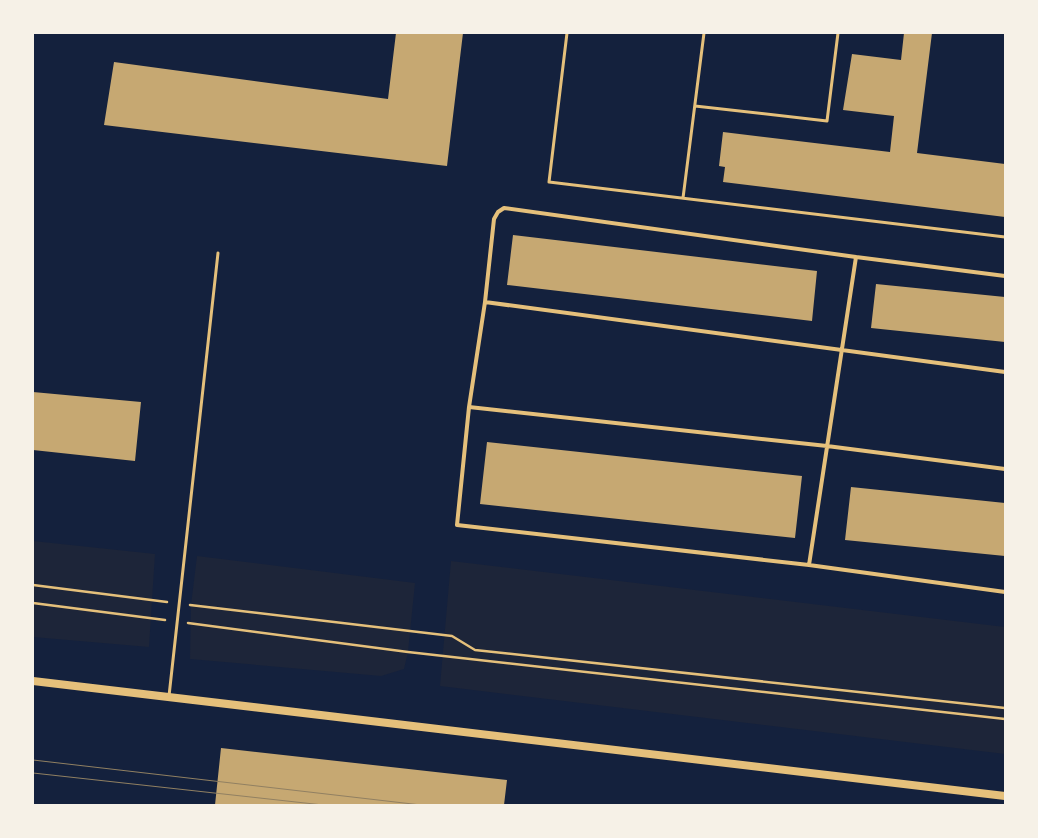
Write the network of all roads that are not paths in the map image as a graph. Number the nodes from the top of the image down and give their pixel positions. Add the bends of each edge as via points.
1 (567, 33) edge
2 (704, 33) edge
3 (838, 33) edge
4 (695, 106) junction
5 (683, 198) junction
6 (1005, 237) edge
7 (218, 253) dead end
8 (856, 257) junction
9 (1005, 276) edge
10 (485, 302) junction
11 (841, 351) junction
12 (1005, 372) edge
13 (469, 407) junction
14 (827, 446) junction
15 (1005, 469) edge
16 (809, 565) junction
17 (1005, 592) edge
18 (33, 681) edge
19 (169, 698) junction
20 (1005, 796) edge

1 - 5 lane via 549,182
2 - 4 lane
3 - 4 lane via 827,122
4 - 5 lane
5 - 6 lane
7 - 19 lane
8 - 9 street
8 - 10 street via 504,208 494,218
8 - 11 street
10 - 11 street
10 - 13 street
11 - 12 street
11 - 14 street
13 - 14 street
13 - 16 street via 457,525
14 - 15 street
14 - 16 street
16 - 17 street
18 - 19 main road
19 - 20 main road

